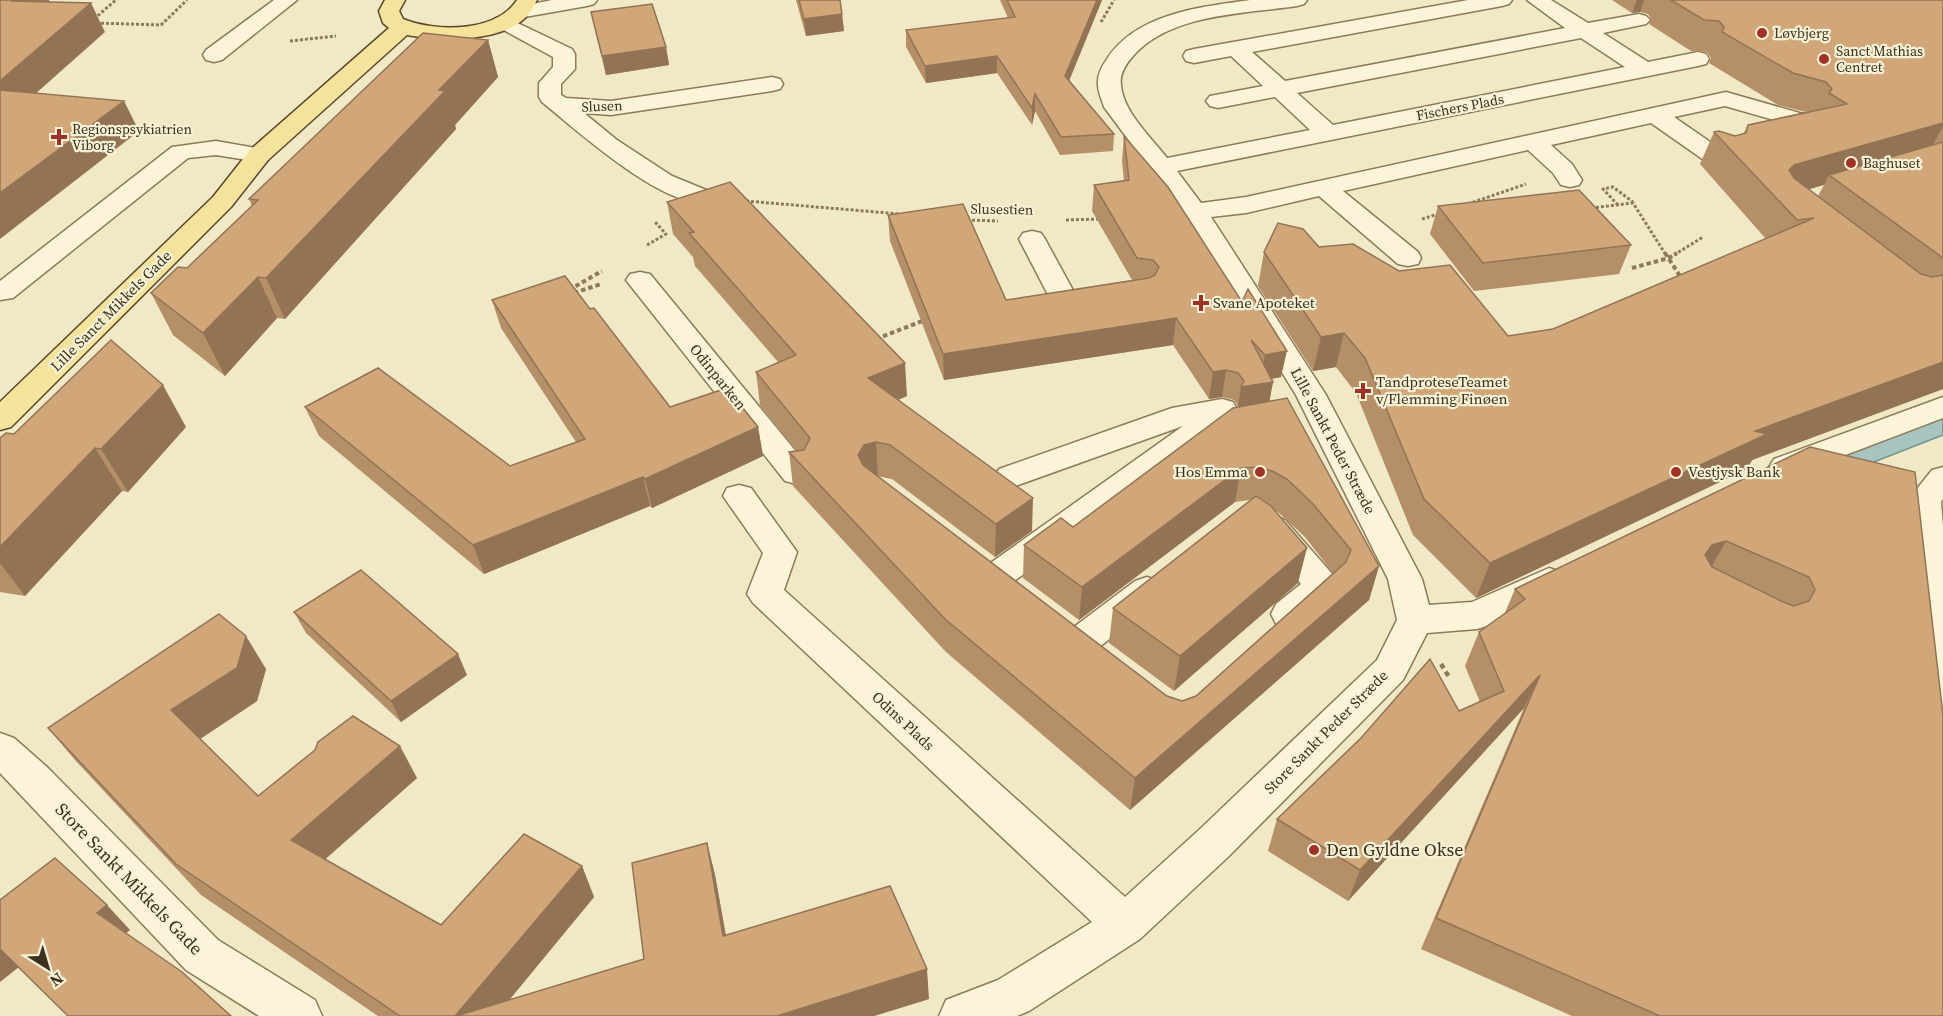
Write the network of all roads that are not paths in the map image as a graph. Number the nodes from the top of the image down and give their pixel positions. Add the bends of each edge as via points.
1 (287, 0) edge
2 (395, 0) edge
3 (587, 0) edge
4 (1170, 0) edge
5 (1297, 0) edge
6 (1502, 0) edge
7 (1537, 0) edge
8 (516, 11) edge
9 (1194, 16) junction
10 (1639, 20) dead end
11 (402, 28) junction
12 (1584, 31) junction
13 (439, 34) junction
14 (1263, 44) junction
15 (1236, 49) junction
16 (418, 50) edge
17 (214, 54) dead end
18 (1194, 56) dead end
19 (1698, 60) dead end
20 (1284, 62) dead end
21 (1645, 70) junction
22 (772, 84) dead end
23 (1280, 89) junction
24 (1218, 101) dead end
25 (560, 105) junction
26 (1454, 109) junction
27 (1655, 114) junction
28 (333, 118) edge
29 (1802, 122) edge
30 (1596, 128) junction
31 (1328, 134) junction
32 (1518, 144) junction
33 (1624, 148) dead end
34 (259, 155) junction
35 (1712, 155) dead end
36 (1160, 167) junction
37 (1569, 178) road end
38 (1324, 188) junction
39 (702, 197) edge
40 (222, 202) junction
41 (1194, 210) junction
42 (1032, 239) dead end
43 (1408, 258) dead end
44 (640, 280) dead end
45 (3, 292) dead end
46 (1119, 297) edge
47 (1316, 404) junction
48 (1943, 406) edge
49 (1277, 410) junction
50 (0, 420) edge
51 (1787, 466) junction
52 (796, 473) edge
53 (1010, 477) dead end
54 (1833, 477) edge
55 (1757, 481) edge
56 (1922, 491) edge
57 (739, 496) dead end
58 (1247, 512) edge
59 (1172, 570) edge
60 (1572, 570) edge
61 (999, 582) edge
62 (1415, 620) junction
63 (1050, 621) edge
64 (1262, 639) edge
65 (1943, 725) edge
66 (0, 748) edge
67 (1125, 925) junction
68 (299, 1016) edge
69 (962, 1016) edge

1 - 17 street
2 - 11 main road via 390,18
3 - 8 street
4 - 9 street
5 - 9 street, Lille Sankt Peder Stræde
6 - 14 street
7 - 12 street
8 - 13 main road via 472,31
8 - 25 street, Slusen via 564,54 564,69 550,83 550,97
9 - 36 street, Lille Sankt Peder Stræde via 1153,28 1124,50 1111,70 1109,88 1116,107
10 - 12 street
11 - 13 main road
11 - 34 main road, Lille Sanct Mikkels Gade
12 - 21 street
12 - 23 street
13 - 16 main road
14 - 15 street
14 - 20 street
15 - 18 street
15 - 23 street
19 - 21 street, Fischers Plads
21 - 26 street, Fischers Plads
22 - 25 street, Slusen via 611,108
23 - 24 street
23 - 31 street
25 - 39 street via 644,169
26 - 31 street, Fischers Plads
26 - 32 street
27 - 29 street via 1726,99
27 - 30 street
27 - 35 street
28 - 40 main road, Lille Sanct Mikkels Gade via 289,156
30 - 32 street
30 - 33 street
31 - 36 street, Fischers Plads
32 - 37 street
32 - 38 street
34 - 40 main road, Lille Sanct Mikkels Gade
34 - 45 street via 216,148 181,152
36 - 41 street, Lille Sankt Peder Stræde
38 - 41 street via 1235,207
38 - 43 street
40 - 50 main road, Lille Sanct Mikkels Gade
41 - 47 street, Lille Sankt Peder Stræde via 1224,281
42 - 46 street via 1066,304
44 - 52 street, Odinparken
47 - 49 street
47 - 62 street, Lille Sankt Peder Stræde via 1405,579
48 - 51 street
49 - 53 street via 1183,415
49 - 61 street via 1213,433
51 - 54 street
51 - 55 street
56 - 65 street
57 - 67 street, Odins Plads via 780,552 765,594
58 - 64 street via 1277,531 1322,585
59 - 63 street via 1092,653
60 - 62 street via 1477,615
62 - 67 street, Store Sankt Peder Stræde via 1390,670
66 - 68 street, Store Sankt Mikkels Gade via 202,955
67 - 69 street, Store Sankt Peder Stræde via 1013,996

